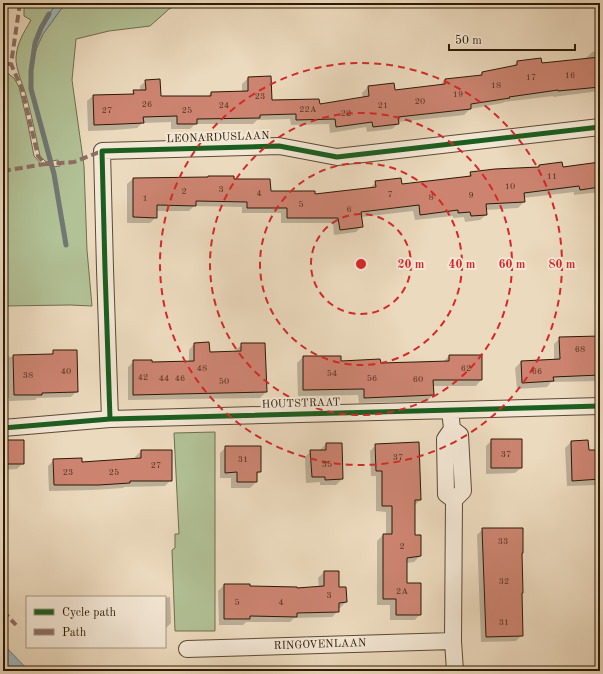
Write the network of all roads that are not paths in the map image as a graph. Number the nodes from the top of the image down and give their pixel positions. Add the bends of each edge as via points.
1 (600, 127) edge
2 (600, 406) edge
3 (450, 410) junction
4 (110, 419) junction
5 (3, 428) edge
6 (452, 641) junction
7 (187, 649) dead end
8 (455, 671) edge

1 - 4 street, LEONARDUSLAAN via 337,157 279,146 102,151
2 - 3 street, HOUTSTRAAT
3 - 4 street, HOUTSTRAAT
3 - 6 street via 452,429 460,435 463,491 454,500
4 - 5 street, HOUTSTRAAT
6 - 7 street, RINGOVENLAAN
6 - 8 street

